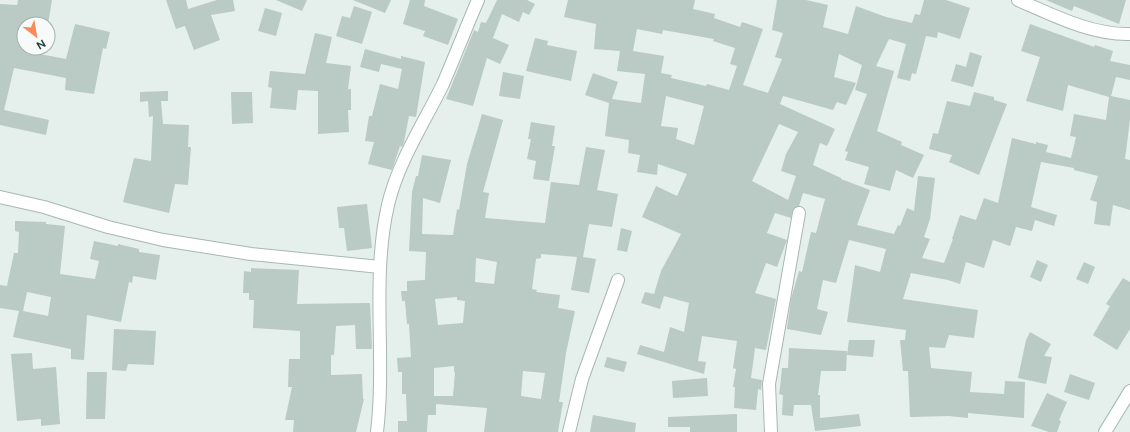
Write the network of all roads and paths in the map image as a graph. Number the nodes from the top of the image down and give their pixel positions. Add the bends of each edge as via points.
1 (478, 0) edge
2 (1018, 0) edge
3 (1130, 34) edge
4 (0, 197) edge
5 (799, 212) dead end
6 (380, 267) junction
7 (618, 280) dead end
8 (1130, 391) edge
9 (377, 432) edge
10 (569, 432) edge
11 (771, 432) edge
12 (1105, 432) edge

1 - 6 street via 443,83 396,178 384,228
2 - 3 street via 1074,24 1119,35
4 - 6 street via 163,240 252,254
5 - 11 street via 769,384
6 - 9 street via 380,406
7 - 10 street via 582,379
8 - 12 street

